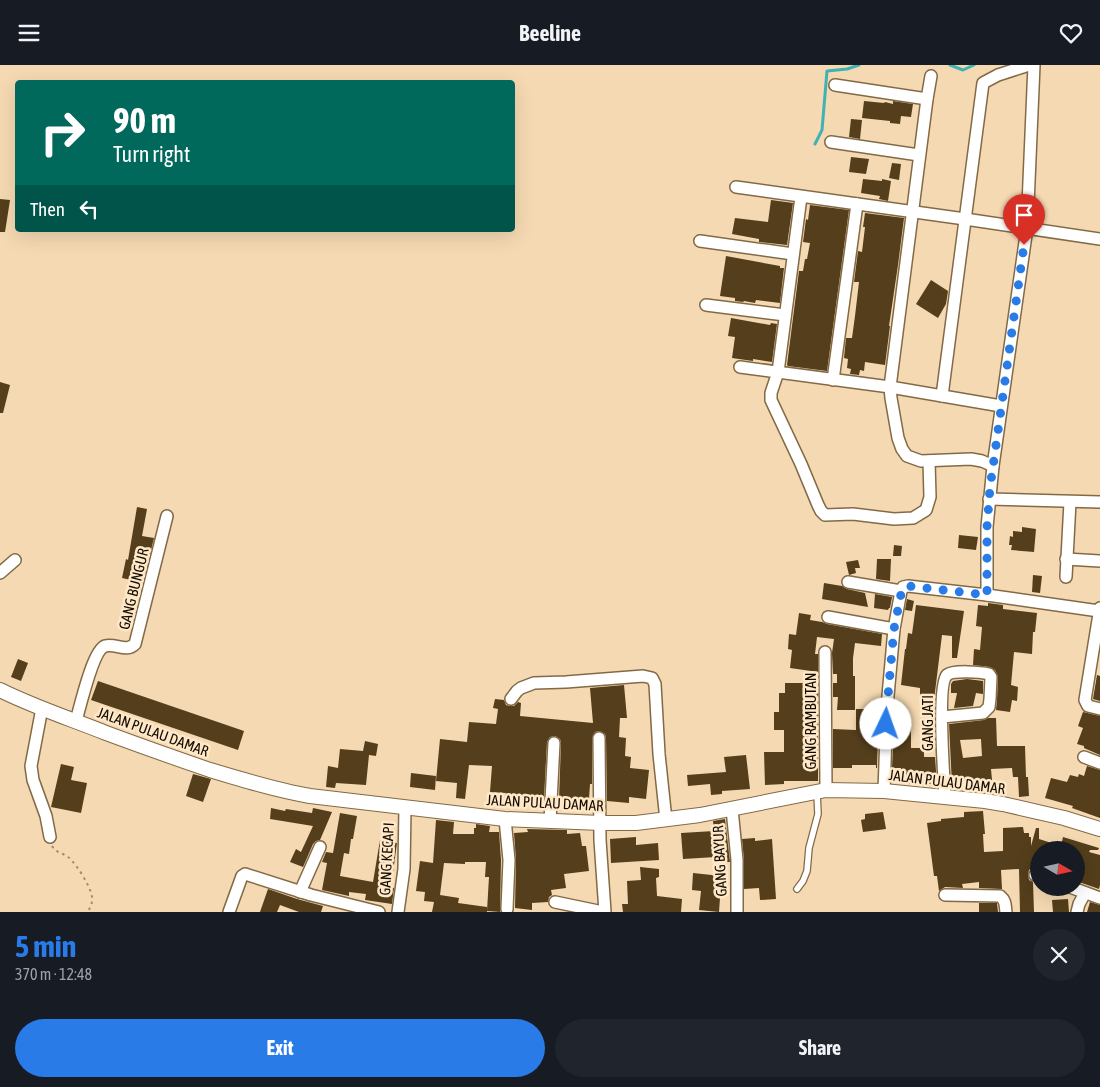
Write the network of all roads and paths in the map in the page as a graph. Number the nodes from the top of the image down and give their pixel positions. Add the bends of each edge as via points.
1 (1029, 65) edge
2 (1034, 65) edge
3 (931, 76) dead end
4 (835, 85) dead end
5 (927, 99) junction
6 (831, 142) dead end
7 (919, 155) junction
8 (736, 187) dead end
9 (801, 197) junction
10 (857, 204) junction
11 (912, 212) junction
12 (966, 219) junction
13 (1027, 228) junction
14 (1100, 239) edge
15 (700, 241) dead end
16 (794, 254) junction
17 (706, 305) dead end
18 (785, 315) junction
19 (740, 367) dead end
20 (778, 372) junction
21 (833, 380) junction
22 (890, 387) junction
23 (942, 396) junction
24 (1001, 406) junction
25 (929, 461) junction
26 (993, 466) junction
27 (989, 499) junction
28 (1070, 502) junction
29 (1100, 502) edge
30 (167, 516) dead end
31 (1066, 559) junction
32 (15, 560) dead end
33 (1100, 561) edge
34 (0, 573) edge
35 (1066, 577) dead end
36 (848, 582) dead end
37 (903, 589) junction
38 (987, 595) junction
39 (1100, 610) edge
40 (828, 617) dead end
41 (894, 629) junction
42 (825, 652) dead end
43 (0, 690) edge
44 (511, 699) dead end
45 (42, 708) junction
46 (1100, 709) edge
47 (942, 717) junction
48 (76, 721) junction
49 (599, 738) dead end
50 (554, 743) dead end
51 (1084, 757) dead end
52 (1100, 763) edge
53 (821, 791) junction
54 (884, 791) junction
55 (944, 797) junction
56 (405, 807) junction
57 (732, 809) junction
58 (505, 819) junction
59 (666, 820) junction
60 (550, 821) junction
61 (600, 823) junction
62 (1100, 829) edge
63 (50, 837) joint
64 (320, 847) dead end
65 (797, 889) dead end
66 (300, 892) junction
67 (1085, 893) edge
68 (946, 895) dead end
69 (1083, 896) edge
70 (1100, 898) edge
71 (555, 902) dead end
72 (507, 909) dead end
73 (370, 911) edge
74 (88, 912) edge
75 (229, 912) edge
76 (398, 912) edge
77 (604, 912) edge
78 (737, 912) edge
79 (1006, 912) edge
80 (1078, 912) edge

1 - 12 street via 983,83
2 - 13 street
3 - 5 street
4 - 5 street
5 - 7 street
6 - 7 street
7 - 11 street
8 - 9 street
9 - 10 street
9 - 16 street
10 - 11 street
10 - 21 street
11 - 12 street
11 - 22 street
12 - 13 street
12 - 23 street
13 - 14 street
13 - 24 street
15 - 16 street
16 - 18 street
17 - 18 street
18 - 20 street
19 - 20 street
20 - 21 street
20 - 25 street via 771,400 825,515 913,518 926,510 930,497
21 - 22 street
22 - 23 street
22 - 25 street via 902,449 913,459
23 - 24 street
24 - 26 street
25 - 26 street via 971,459
26 - 27 street
27 - 28 street
27 - 38 street
28 - 29 street
28 - 31 street
30 - 48 street, GANG BUNGUR via 135,645 126,649 107,645 101,649 91,668
31 - 33 street
31 - 35 street
32 - 34 street
36 - 37 street
37 - 38 street via 908,586
37 - 41 street
38 - 39 street
39 - 46 street via 1085,700 1088,706
40 - 41 street
41 - 54 street
42 - 53 street, GANG RAMBUTAN
43 - 45 street, JALAN PULAU DAMAR
44 - 59 street via 516,691 534,683 652,678
45 - 48 street, JALAN PULAU DAMAR
45 - 63 street via 31,766
47 - 47 street, GANG JATI via 984,713 989,707 989,673 956,672 946,676
47 - 55 street, GANG JATI
48 - 56 street, JALAN PULAU DAMAR via 161,754 254,784 296,793
49 - 61 street
50 - 60 street
51 - 52 street
53 - 54 street, JALAN PULAU DAMAR
53 - 57 street, JALAN PULAU DAMAR
53 - 65 lane via 807,871
54 - 55 street, JALAN PULAU DAMAR
55 - 62 street, JALAN PULAU DAMAR via 1037,811
56 - 58 street, JALAN PULAU DAMAR
56 - 76 street, GANG KECAPI via 404,869
57 - 59 street, JALAN PULAU DAMAR
57 - 78 street, GANG BAYUR via 737,860
58 - 60 street, JALAN PULAU DAMAR
58 - 72 street via 509,860
59 - 61 street, JALAN PULAU DAMAR
60 - 61 street, JALAN PULAU DAMAR
61 - 77 street
63 - 74 path via 53,849 67,856 86,882 92,898
64 - 66 street
66 - 73 street
66 - 75 street via 244,875
67 - 70 street
68 - 79 street via 1000,896 1004,899
69 - 80 street
71 - 77 street

